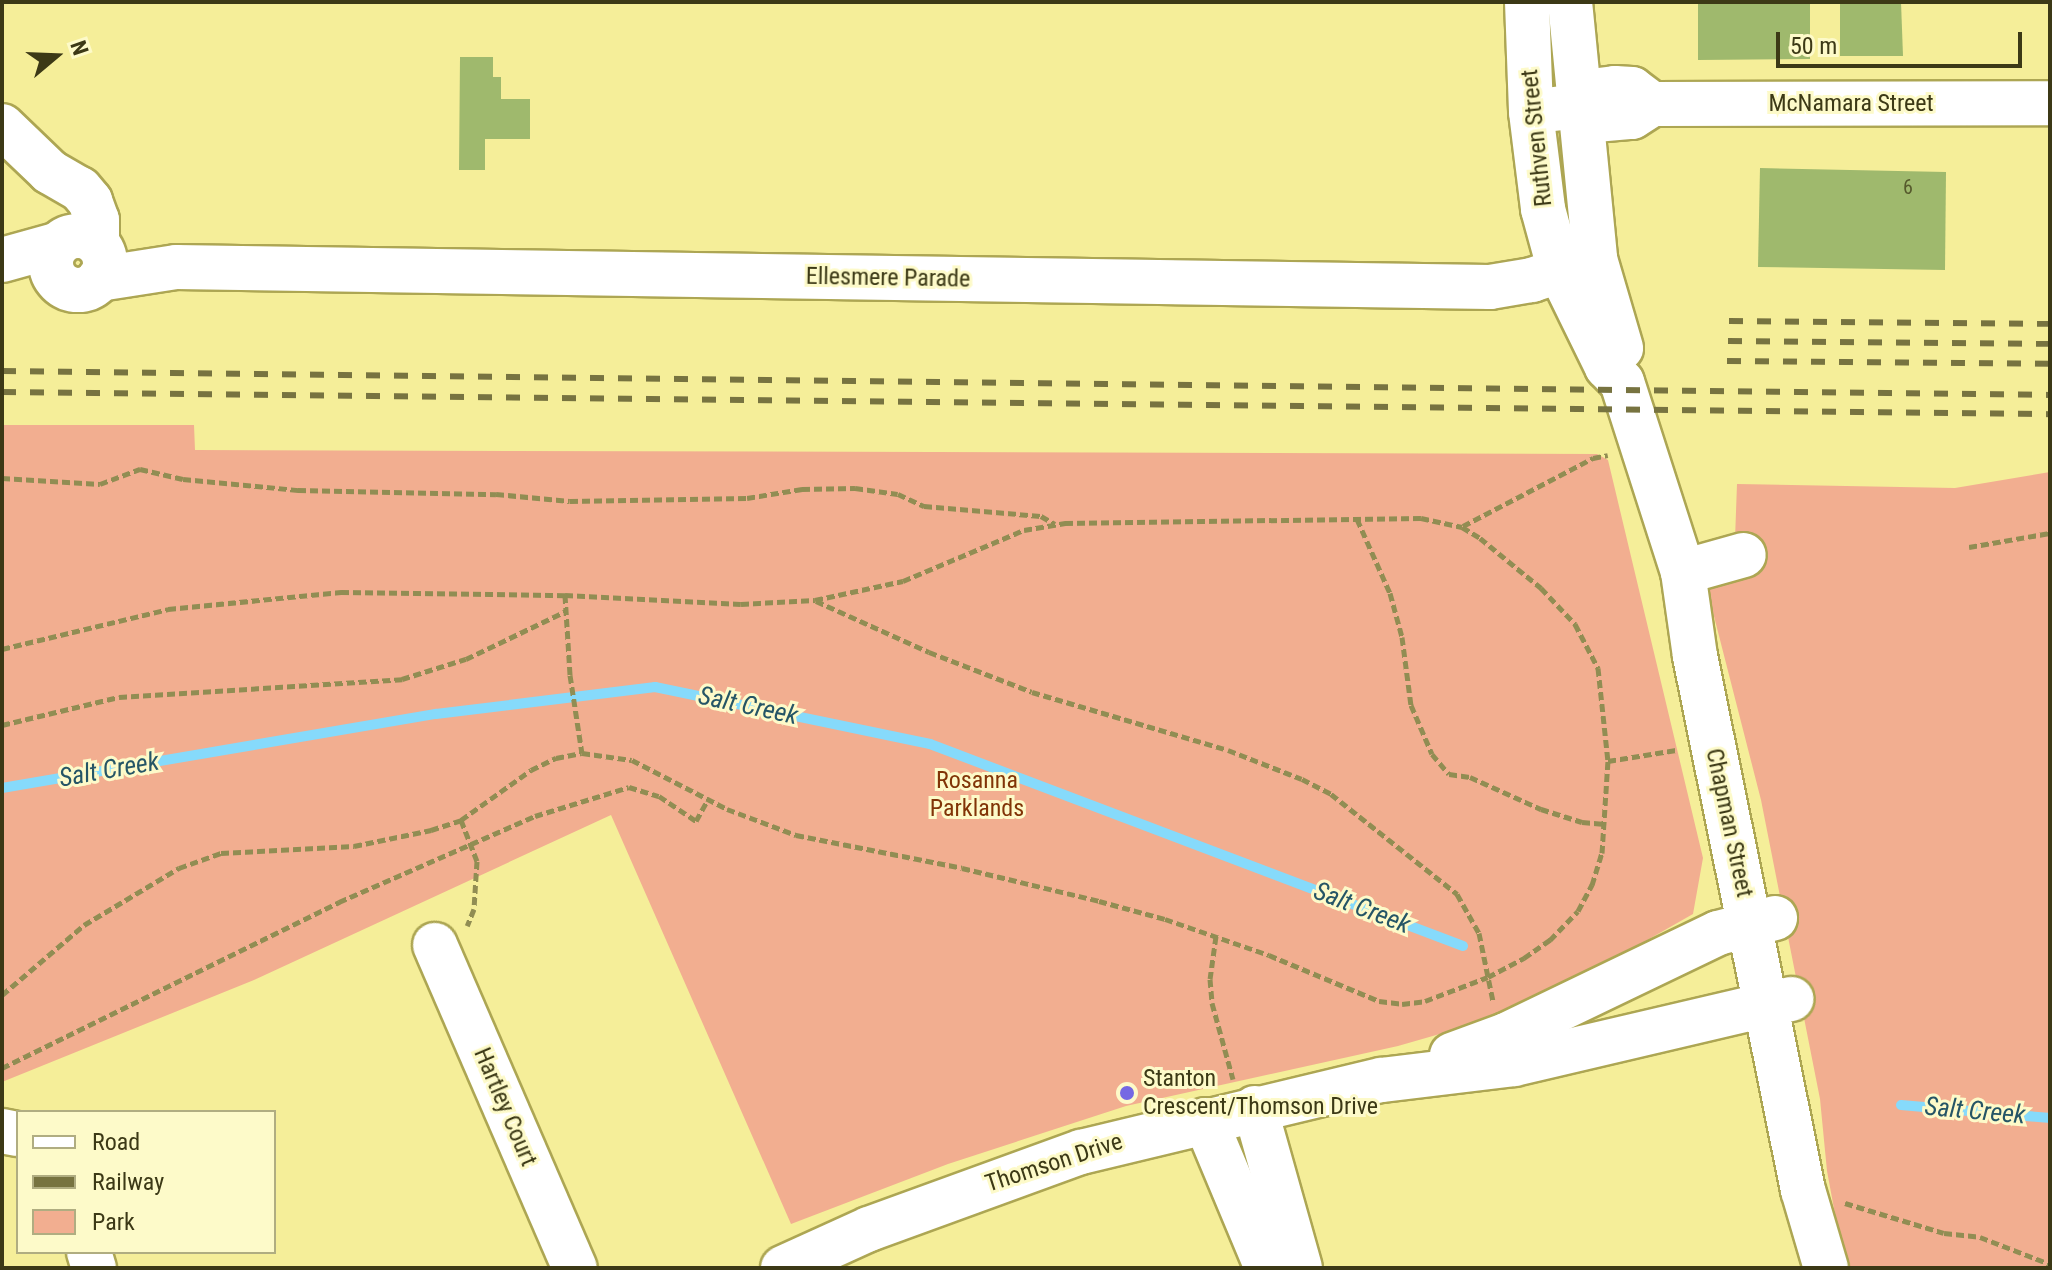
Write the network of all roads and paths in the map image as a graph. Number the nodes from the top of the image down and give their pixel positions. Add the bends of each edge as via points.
1 (1527, 2) edge
2 (1570, 2) edge
3 (2050, 103) edge
4 (1578, 106) junction
5 (1531, 112) junction
6 (2, 126) edge
7 (79, 256) junction
8 (2, 260) edge
9 (1578, 265) junction
10 (2, 267) edge
11 (1610, 455) dead end
12 (2, 478) edge
13 (1357, 519) junction
14 (1056, 524) junction
15 (1462, 527) junction
16 (2050, 533) edge
17 (1969, 547) dead end
18 (1744, 555) dead end
19 (1683, 572) junction
20 (565, 595) junction
21 (815, 600) junction
22 (566, 611) junction
23 (2, 649) edge
24 (2, 725) edge
25 (1689, 748) dead end
26 (582, 753) junction
27 (1608, 761) junction
28 (708, 799) junction
29 (461, 820) junction
30 (1605, 824) junction
31 (470, 842) junction
32 (1762, 921) junction
33 (1216, 936) junction
34 (435, 945) joint
35 (1488, 977) junction
36 (2, 995) edge
37 (1778, 1001) junction
38 (1500, 1037) junction
39 (2, 1068) edge
40 (1382, 1080) junction
41 (1234, 1113) junction
42 (1848, 1204) dead end
43 (1824, 1255) edge
44 (2050, 1264) edge
45 (791, 1266) edge
46 (575, 1268) edge
47 (1267, 1268) edge
48 (1300, 1268) edge

1 - 5 street, Ruthven Street
2 - 4 street, Ruthven Street
3 - 4 street, McNamara Street via 1652,104 1632,89 1615,88 1591,91
4 - 5 street, McNamara Street
4 - 9 street, Ruthven Street
5 - 9 street, Ruthven Street via 1543,209
6 - 7 street via 50,172
7 - 8 street, Ellesmere Parade
7 - 9 street, Ellesmere Parade via 176,267 1490,287
7 - 10 street, Ellesmere Parade
9 - 19 street, Chapman Street via 1607,367 1622,382
11 - 15 path via 1600,455
12 - 14 path via 100,484 140,469 183,479 298,490 496,494 570,501 747,498 855,488 898,494 924,506 1041,516
13 - 14 path
13 - 15 path via 1421,518
13 - 30 path via 1390,593 1411,705 1432,754 1449,774 1470,777 1541,809
14 - 21 path via 1024,530 903,581
15 - 27 path via 1558,604 1589,645 1603,695
16 - 17 path
18 - 19 street
19 - 32 street, Chapman Street via 1695,656
20 - 21 path via 741,604
20 - 22 path
20 - 23 path via 357,592 270,598 143,613
21 - 35 path via 1032,692 1228,750 1331,794 1457,894 1479,933
22 - 24 path via 466,659 402,679 119,697
22 - 26 path
25 - 27 path
26 - 28 path via 632,760
26 - 29 path via 531,770
27 - 30 path
28 - 31 path via 696,821 659,796 629,787
28 - 33 path via 796,835 977,871
29 - 31 path
29 - 36 path via 354,846 221,853 179,868 84,925
30 - 35 path via 1597,869 1578,911 1537,951
31 - 34 path via 477,861 474,909 467,926
31 - 39 path
32 - 37 street, Chapman Street
32 - 38 street, Thomson Drive via 1677,951
33 - 35 path via 1379,1001 1425,1001
33 - 41 path via 1212,1003
34 - 46 street, Hartley Court
35 - 38 path
37 - 40 street, Thomson Drive via 1528,1061
37 - 43 street, Chapman Street via 1803,1190
38 - 40 street, Thomson Drive
40 - 41 street, Thomson Drive
41 - 45 street, Thomson Drive via 1081,1152 1001,1179 869,1229
41 - 47 street
41 - 48 street
42 - 44 path via 1944,1233 1980,1237

